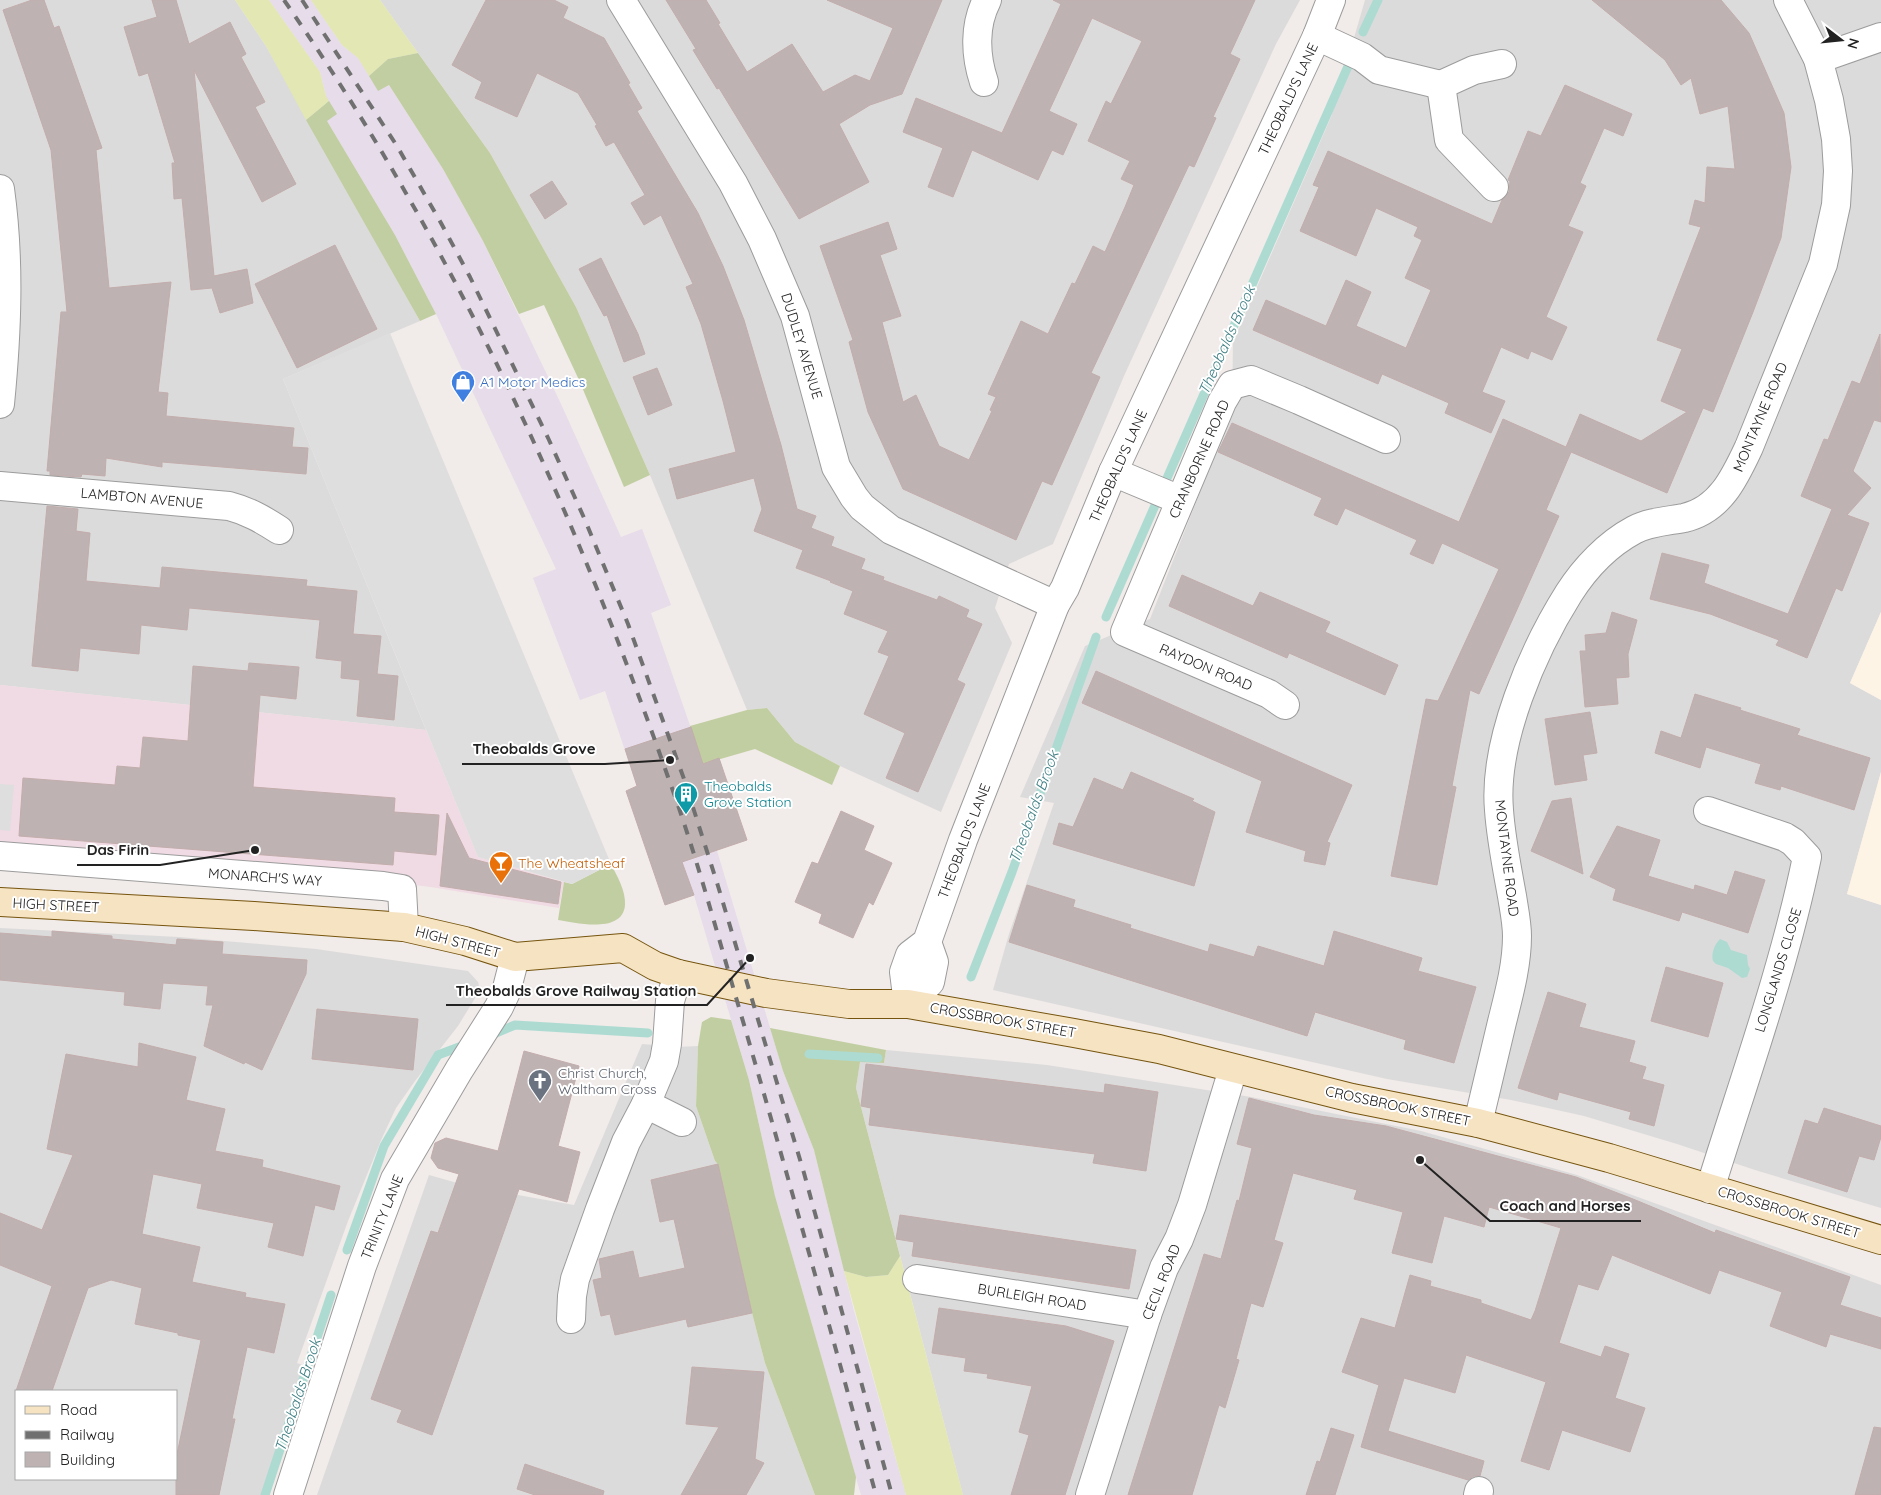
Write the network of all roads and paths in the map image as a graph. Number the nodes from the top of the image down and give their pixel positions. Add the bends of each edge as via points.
1 (621, 0) edge
2 (988, 0) edge
3 (1331, 0) edge
4 (1788, 0) edge
5 (1317, 36) junction
6 (1881, 37) edge
7 (1818, 59) junction
8 (1502, 64) dead end
9 (984, 82) dead end
10 (1441, 85) junction
11 (1494, 188) dead end
12 (0, 189) edge
13 (0, 404) edge
14 (1386, 439) dead end
15 (1113, 472) junction
16 (0, 486) edge
17 (1174, 498) junction
18 (279, 530) dead end
19 (1056, 605) junction
20 (1126, 632) joint
21 (1284, 706) dead end
22 (1708, 811) dead end
23 (0, 856) edge
24 (0, 902) edge
25 (404, 927) junction
26 (515, 957) junction
27 (678, 974) junction
28 (908, 1004) junction
29 (1233, 1069) junction
30 (646, 1104) junction
31 (682, 1122) dead end
32 (1478, 1123) junction
33 (1710, 1189) junction
34 (1881, 1240) edge
35 (917, 1279) dead end
36 (1147, 1315) junction
37 (571, 1319) dead end
38 (288, 1495) edge
39 (1090, 1495) edge

1 - 19 street, DUDLEY AVENUE via 762,238 795,316 836,467 854,497 891,530
2 - 9 street via 977,38 977,58
3 - 5 street, THEOBALD'S LANE
4 - 7 street, MONTAYNE ROAD
5 - 10 street via 1354,52 1380,70
5 - 15 street, THEOBALD'S LANE
6 - 7 street
7 - 32 street, MONTAYNE ROAD via 1830,100 1836,139 1836,205 1823,264 1749,447 1736,475 1715,501 1687,517 1635,530 1615,542 1593,563 1570,592 1550,627 1507,733 1499,782 1499,808 1517,936 1509,995
8 - 10 street via 1474,70
10 - 11 street via 1449,140
12 - 13 street via 6,230 7,284
14 - 17 street, CRANBORNE ROAD via 1251,380 1232,385
15 - 17 street
15 - 19 street, THEOBALD'S LANE
16 - 18 street, LAMBTON AVENUE via 229,506 245,510
17 - 20 street, CRANBORNE ROAD
19 - 28 street, THEOBALD'S LANE via 963,840 927,942 910,955 904,972
20 - 21 street, RAYDON ROAD via 1269,694
22 - 33 street, LONGLANDS CLOSE via 1785,837 1807,856 1779,968
23 - 25 street, MONARCH'S WAY via 402,889
24 - 25 main road, HIGH STREET
25 - 26 main road, HIGH STREET
26 - 27 main road, HIGH STREET via 623,948 654,966
26 - 38 street, TRINITY LANE via 506,992 395,1179 360,1271
27 - 28 main road, HIGH STREET via 830,1003
27 - 30 street via 670,1001 664,1061
28 - 29 main road, CROSSBROOK STREET via 1074,1032 1159,1049
29 - 32 main road, CROSSBROOK STREET via 1352,1098
29 - 36 street, CECIL ROAD via 1192,1205
30 - 31 street
30 - 37 street via 626,1142 575,1279
32 - 33 main road, CROSSBROOK STREET
33 - 34 main road, CROSSBROOK STREET
35 - 36 street, BURLEIGH ROAD
36 - 39 street, CECIL ROAD

